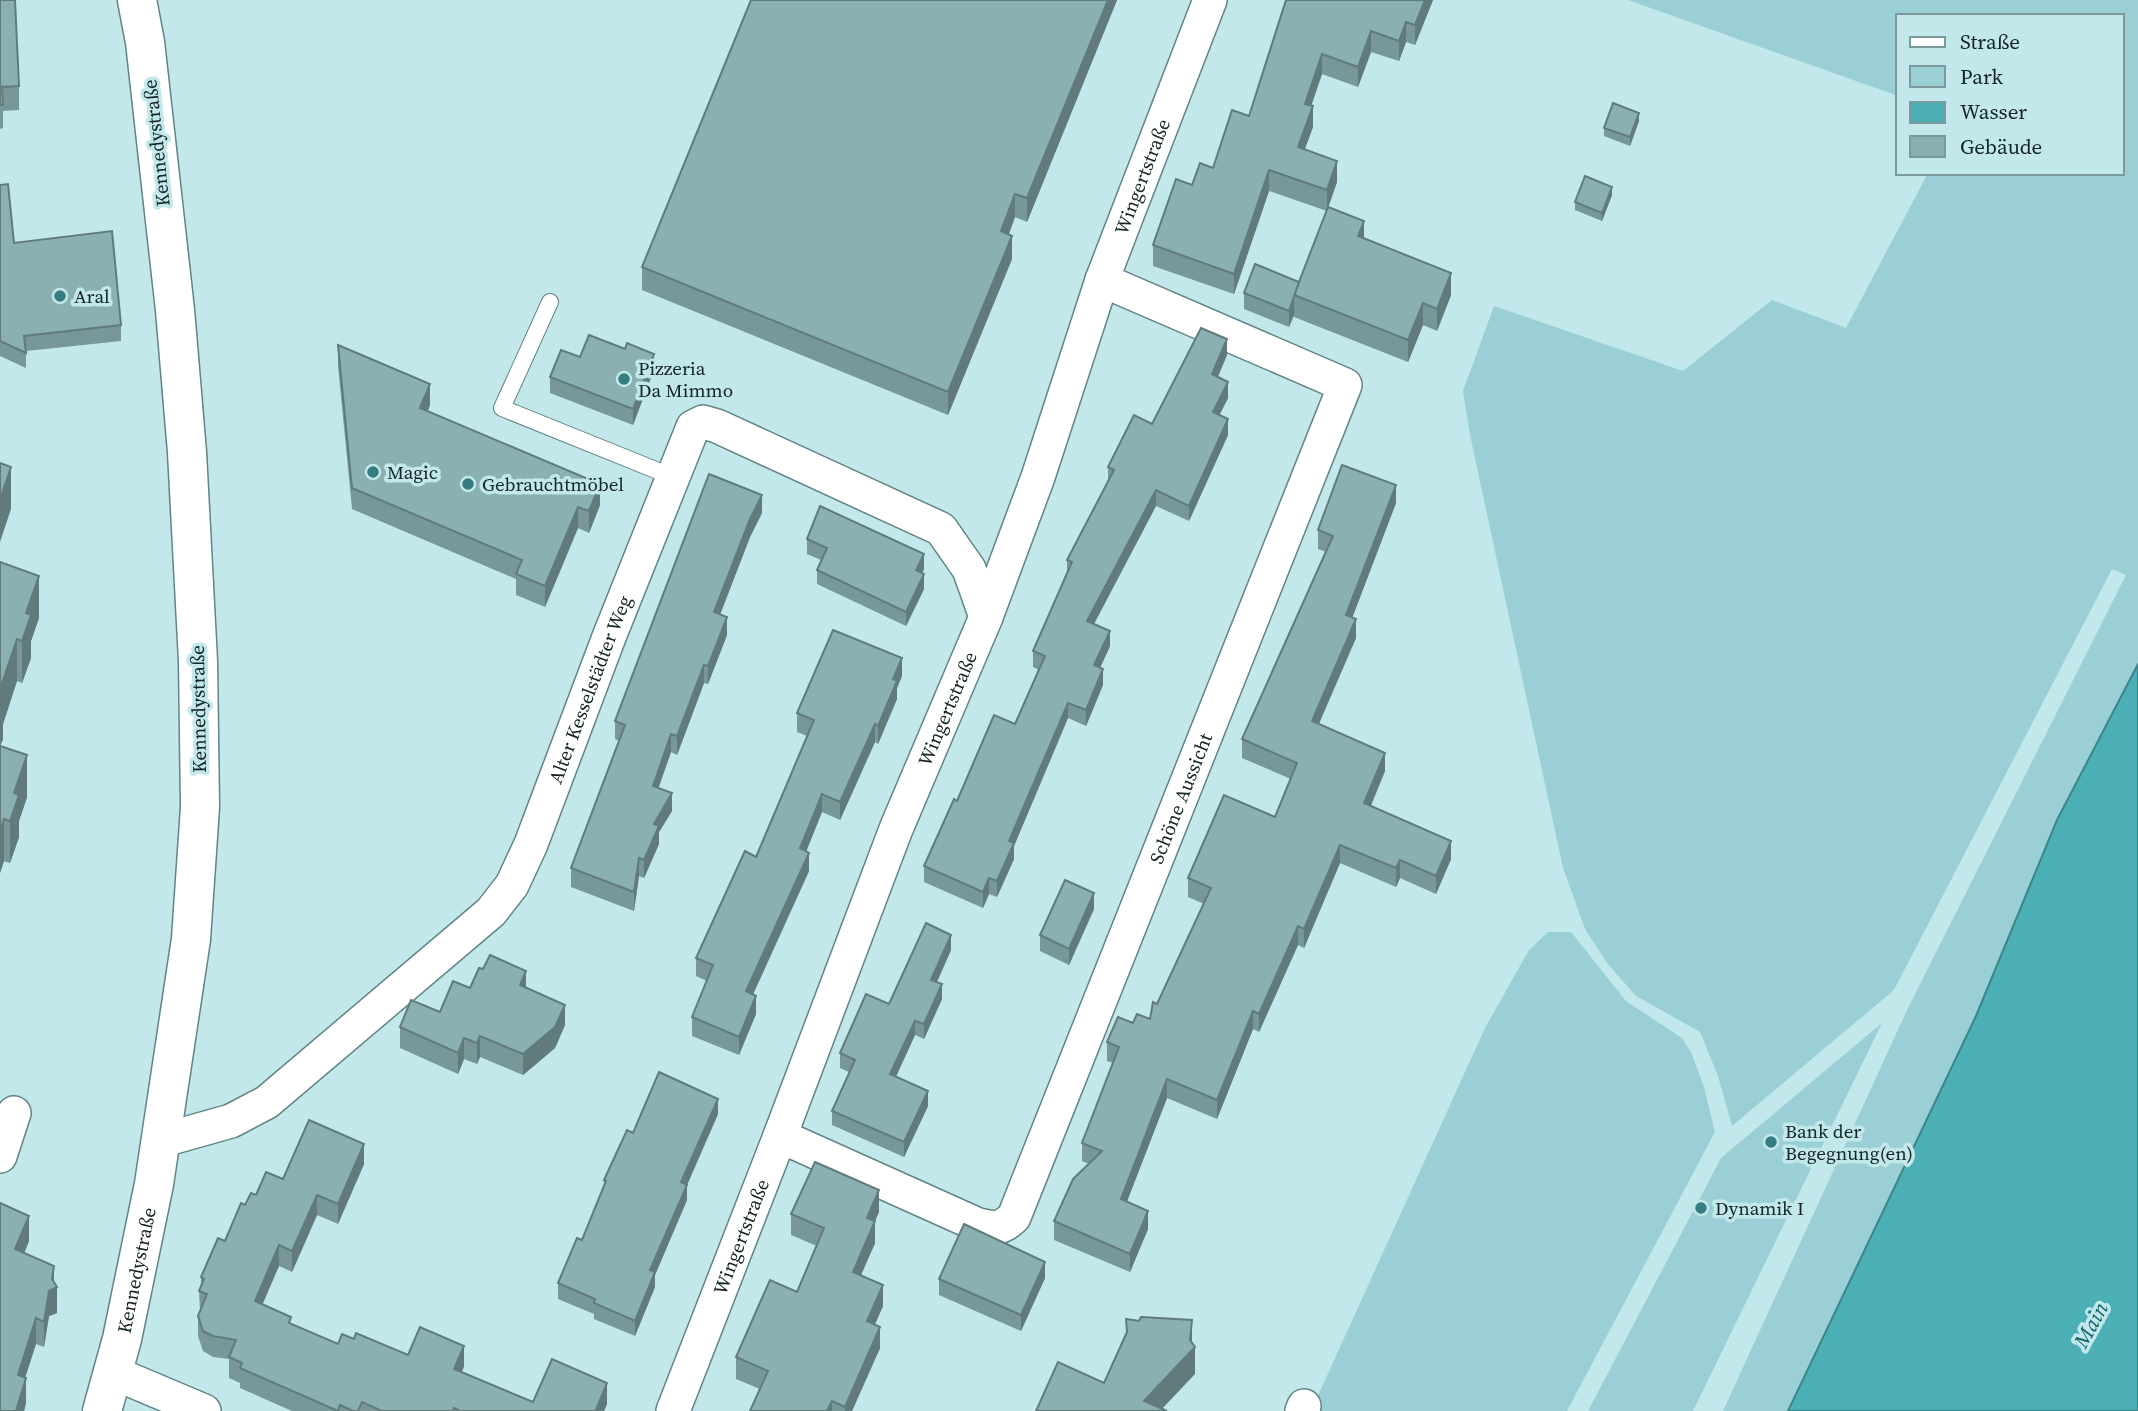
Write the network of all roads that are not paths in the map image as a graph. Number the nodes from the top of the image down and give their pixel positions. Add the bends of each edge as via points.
1 (137, 0) edge
2 (153, 0) edge
3 (1210, 0) edge
4 (145, 42) junction
5 (1102, 280) junction
6 (550, 302) dead end
7 (673, 477) junction
8 (986, 617) junction
9 (14, 1113) dead end
10 (780, 1136) junction
11 (160, 1141) junction
12 (0, 1156) edge
13 (114, 1373) junction
14 (102, 1411) edge
15 (204, 1411) edge
16 (673, 1411) edge

1 - 4 main road, Kennedystraße
2 - 4 main road
3 - 5 street, Wingertstraße
4 - 11 main road, Kennedystraße via 186,438 198,661 200,807 192,926
5 - 8 street, Wingertstraße via 1038,477
5 - 10 street, Schöne Aussicht via 1345,385 1014,1217 993,1229 976,1224
6 - 7 lane via 502,408
7 - 8 street, Alter Kesselstädter Weg via 693,427 703,422 717,426 941,529 969,569
7 - 11 street, Alter Kesselstädter Weg via 512,885 491,912 267,1102 231,1121
8 - 10 street, Wingertstraße via 895,829
9 - 12 street
10 - 16 street, Wingertstraße
11 - 13 main road, Kennedystraße
13 - 14 main road, Kennedystraße
13 - 15 street

